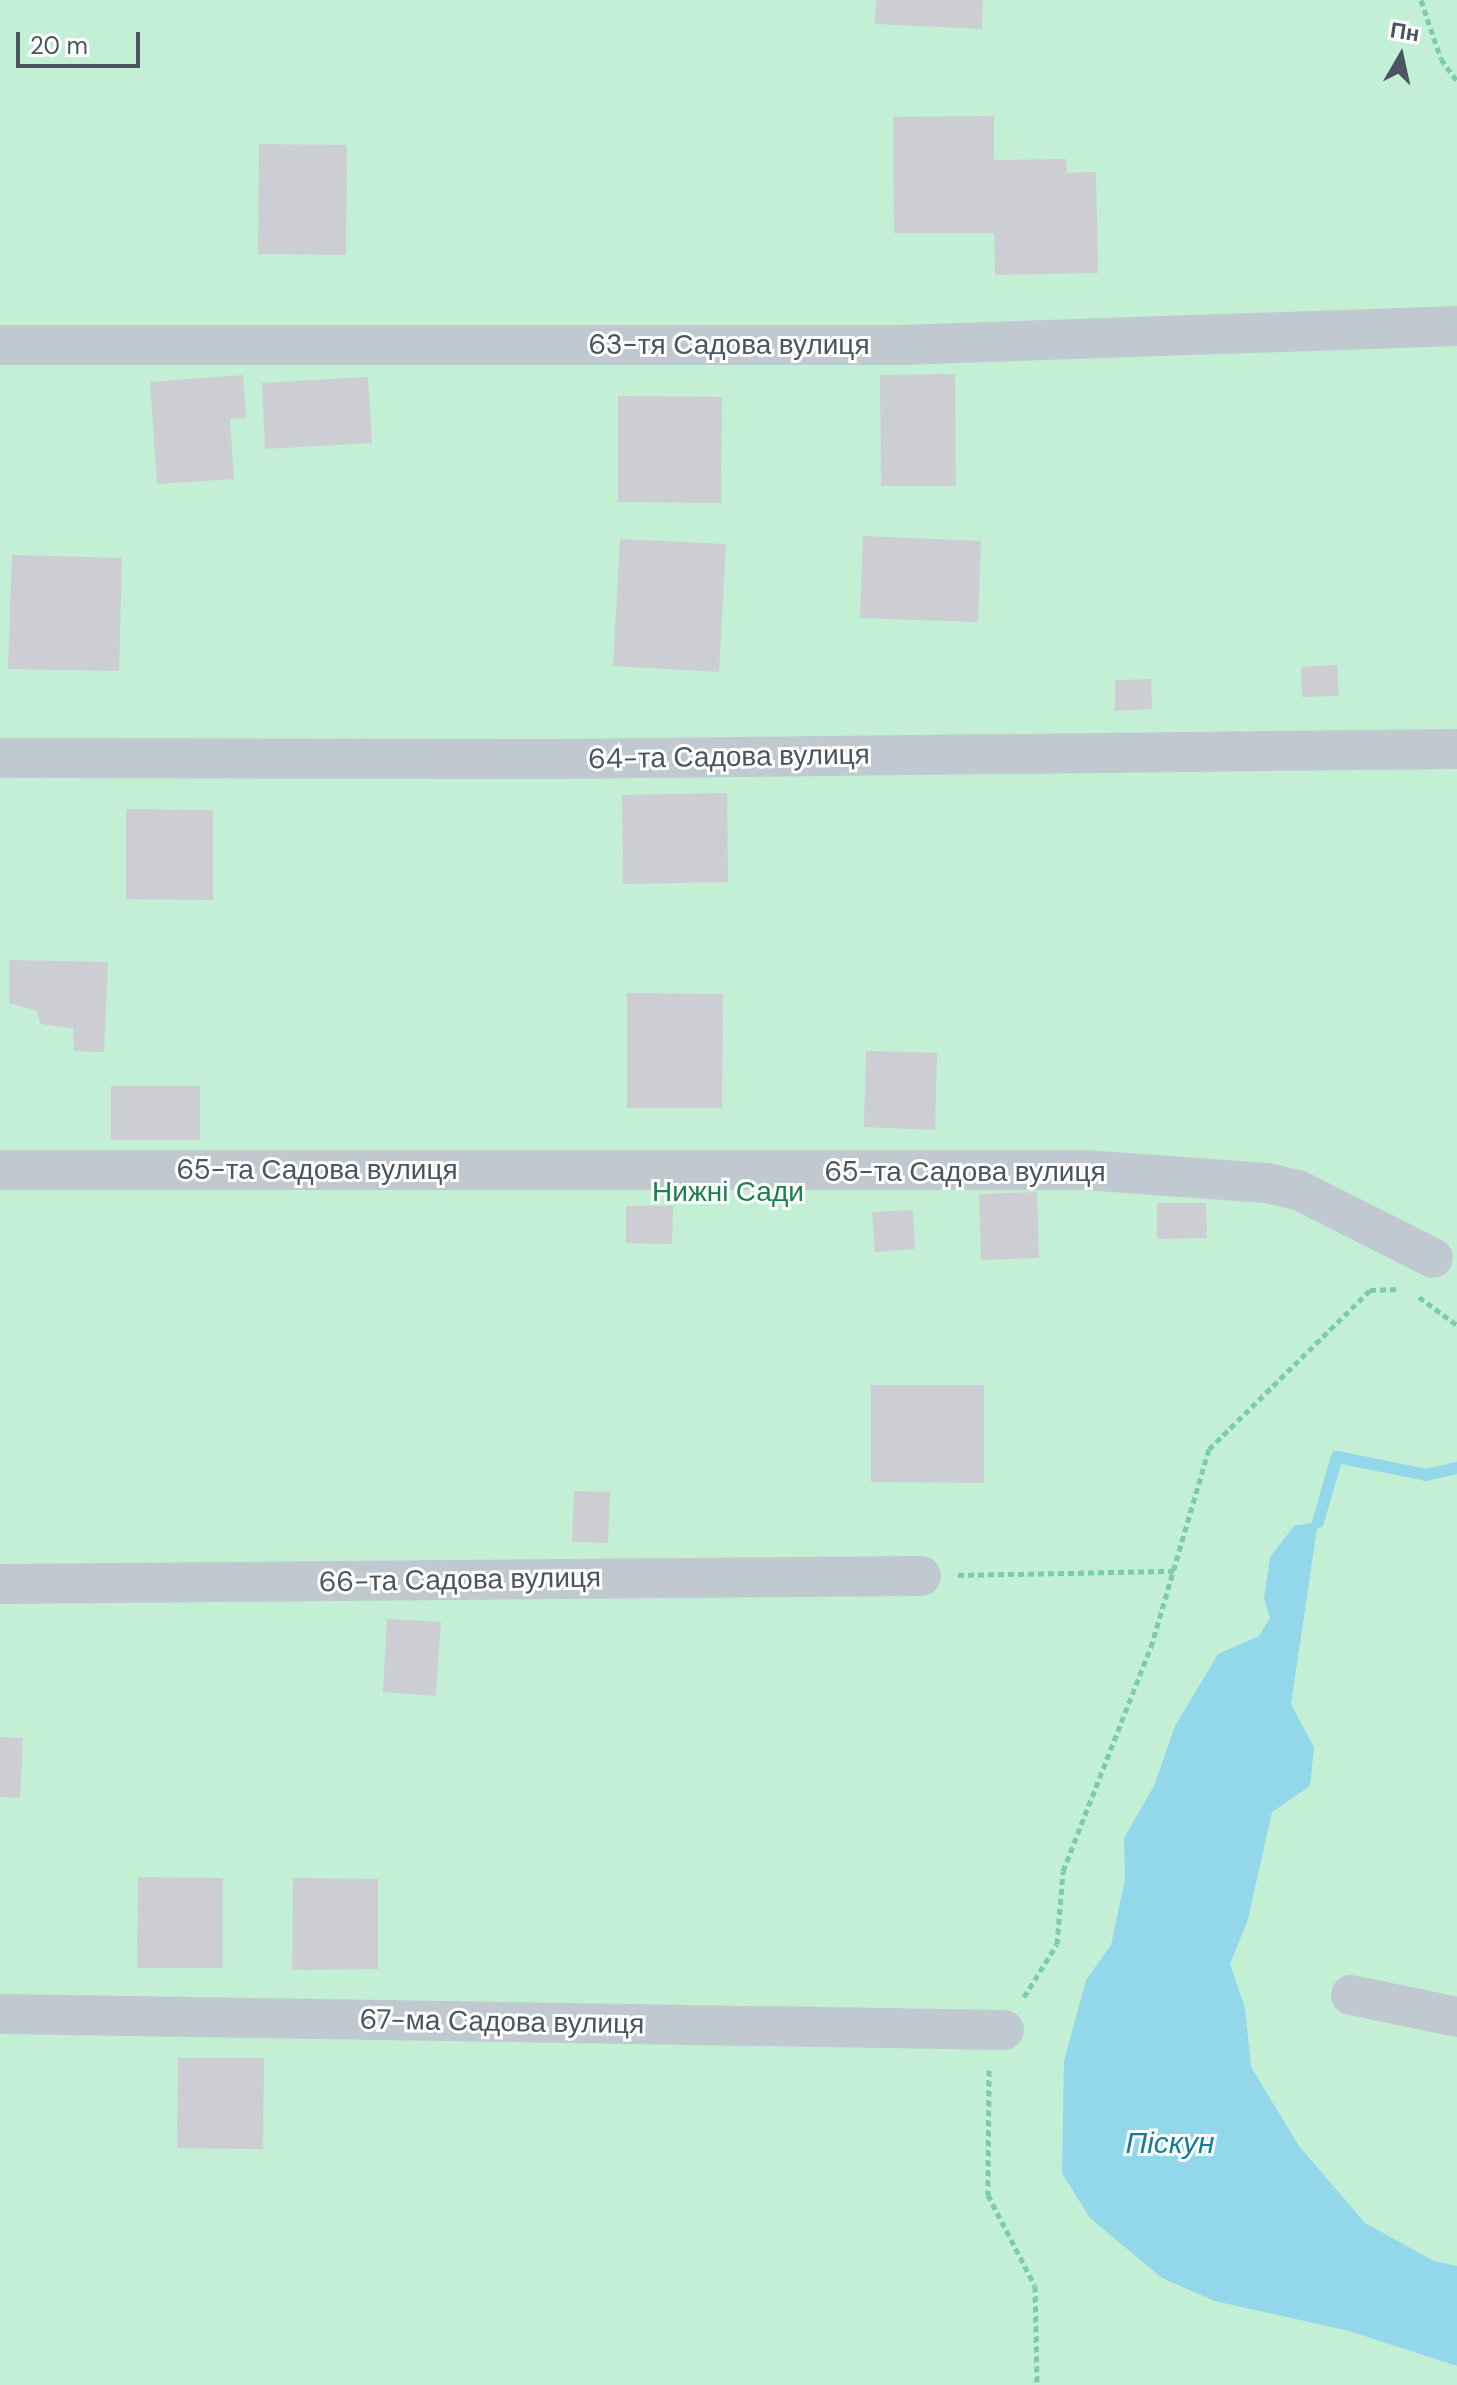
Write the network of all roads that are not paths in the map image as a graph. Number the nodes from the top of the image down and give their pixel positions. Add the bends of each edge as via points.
1 (1457, 326) edge
2 (0, 345) edge
3 (1457, 749) edge
4 (0, 758) edge
5 (0, 1170) edge
6 (1433, 1258) dead end
7 (921, 1576) road end
8 (0, 1584) edge
9 (1351, 1995) dead end
10 (0, 2014) edge
11 (1457, 2017) edge
12 (1004, 2030) road end

1 - 2 street, 63-тя Садова вулиця via 902,345
3 - 4 street, 64-та Садова вулиця via 558,759
5 - 6 street, 65-та Садова вулиця via 1114,1172 1298,1190
7 - 8 street, 66-та Садова вулиця
9 - 11 street
10 - 12 street, 67-ма Садова вулиця

